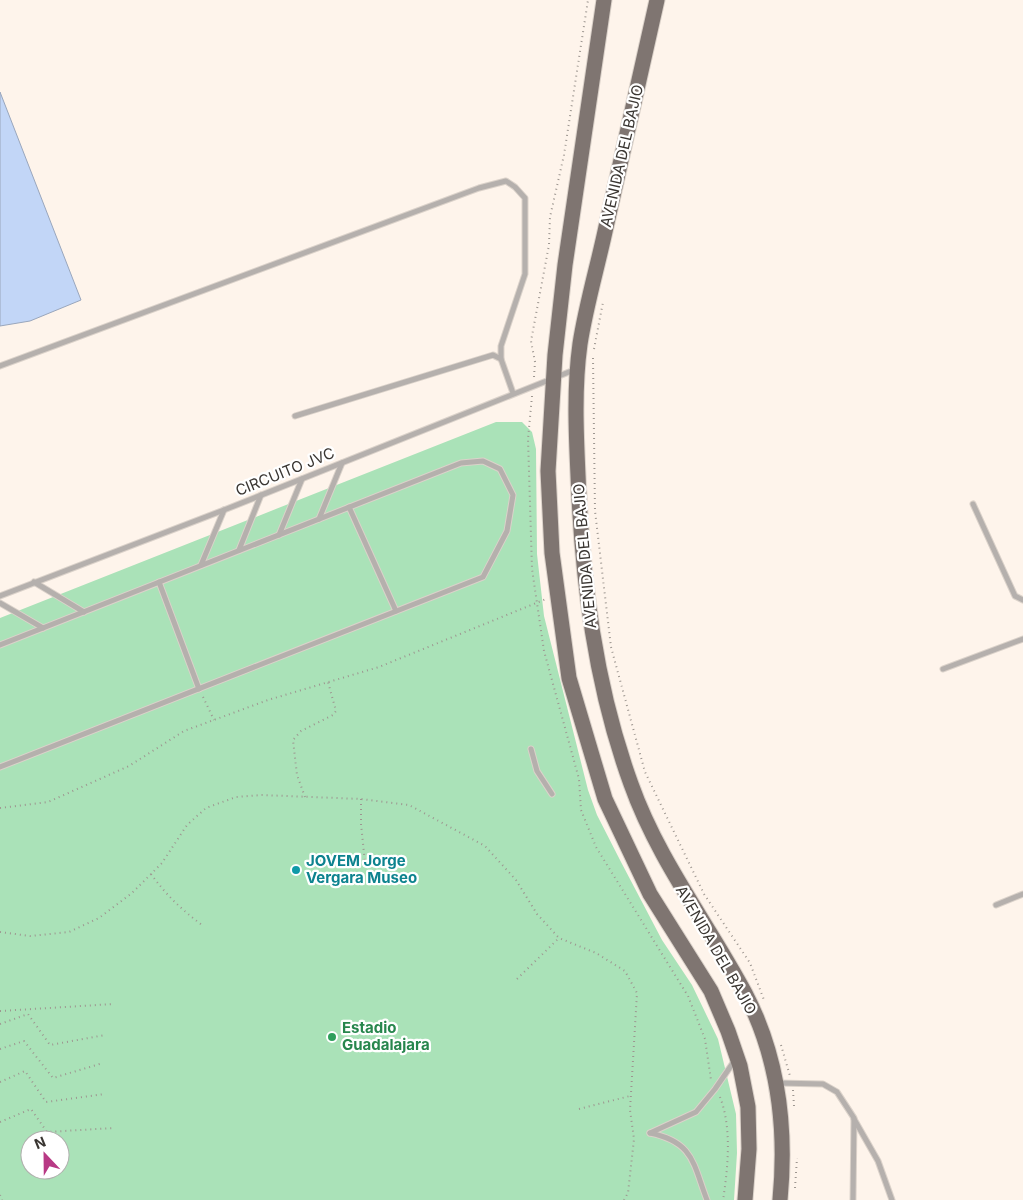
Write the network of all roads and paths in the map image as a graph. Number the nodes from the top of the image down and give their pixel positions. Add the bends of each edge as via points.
1 (588, 0) edge
2 (604, 0) edge
3 (656, 0) edge
4 (605, 294) dead end
5 (501, 359) junction
6 (0, 366) edge
7 (579, 368) junction
8 (554, 378) junction
9 (533, 385) junction
10 (513, 393) junction
11 (295, 416) dead end
12 (528, 439) dead end
13 (342, 463) junction
14 (302, 479) junction
15 (262, 495) junction
16 (973, 504) dead end
17 (349, 507) junction
18 (224, 510) junction
19 (319, 519) junction
20 (279, 534) junction
21 (239, 550) junction
22 (201, 566) junction
23 (34, 582) junction
24 (158, 582) junction
25 (0, 596) edge
26 (558, 596) junction
27 (1023, 600) edge
28 (0, 603) edge
29 (396, 611) junction
30 (84, 612) junction
31 (43, 628) junction
32 (1023, 638) edge
33 (1, 644) edge
34 (943, 669) dead end
35 (328, 682) junction
36 (199, 688) junction
37 (214, 720) junction
38 (531, 749) dead end
39 (0, 767) edge
40 (552, 794) dead end
41 (305, 797) junction
42 (361, 799) junction
43 (0, 808) edge
44 (365, 863) dead end
45 (151, 874) junction
46 (1023, 894) edge
47 (996, 905) dead end
48 (202, 925) dead end
49 (0, 932) edge
50 (559, 938) junction
51 (516, 979) dead end
52 (764, 1000) dead end
53 (114, 1004) dead end
54 (0, 1011) edge
55 (0, 1024) edge
56 (105, 1035) dead end
57 (779, 1037) dead end
58 (0, 1050) edge
59 (736, 1057) junction
60 (103, 1063) dead end
61 (0, 1082) edge
62 (776, 1083) junction
63 (792, 1083) junction
64 (105, 1094) dead end
65 (630, 1096) junction
66 (579, 1109) dead end
67 (794, 1109) dead end
68 (854, 1118) junction
69 (0, 1122) edge
70 (114, 1128) dead end
71 (797, 1157) dead end
72 (795, 1192) dead end
73 (0, 1195) edge
74 (2, 1200) edge
75 (624, 1200) edge
76 (707, 1200) edge
77 (745, 1200) edge
78 (780, 1200) edge
79 (853, 1200) edge
80 (892, 1200) edge

1 - 9 path via 531,341 535,362
2 - 8 main road, AVENIDA DEL BAJIO via 565,265
3 - 7 main road, AVENIDA DEL BAJIO via 580,344
4 - 52 path via 593,355 595,511 611,647 645,772 704,894 750,963
5 - 6 lane via 501,346 525,274 525,198 506,181 479,188
5 - 10 lane
5 - 11 lane via 493,355
7 - 8 lane, CIRCUITO JVC
7 - 62 main road, AVENIDA DEL BAJIO via 576,428 579,508 587,598 601,680 630,783 660,851 746,994 766,1045
8 - 9 lane, CIRCUITO JVC
8 - 26 main road, AVENIDA DEL BAJIO via 548,470 552,553
9 - 10 lane, CIRCUITO JVC
9 - 12 path
10 - 13 lane, CIRCUITO JVC
13 - 14 lane, CIRCUITO JVC
13 - 19 lane
14 - 15 lane, CIRCUITO JVC
14 - 20 lane
15 - 18 lane, CIRCUITO JVC
15 - 21 lane
16 - 27 lane via 1015,596
17 - 19 lane
17 - 29 lane
17 - 29 lane via 461,463 483,461 500,469 513,495 507,531 483,577
18 - 22 lane
18 - 23 lane, CIRCUITO JVC
19 - 20 lane
20 - 21 lane
21 - 22 lane
22 - 24 lane
23 - 25 lane, CIRCUITO JVC
23 - 30 lane
24 - 30 lane
24 - 36 lane
26 - 35 path via 530,604 379,667
26 - 59 main road, AVENIDA DEL BAJIO via 573,698 604,799 650,894 711,992
28 - 31 lane
29 - 36 lane
30 - 31 lane
31 - 33 lane
32 - 34 lane
35 - 37 path
35 - 41 path via 336,711 293,740 297,775
36 - 37 path
36 - 39 lane
37 - 43 path via 184,731 129,766 48,802
38 - 40 lane via 537,771
41 - 42 path
41 - 45 path via 236,797 206,808 187,825
42 - 44 path
42 - 50 path via 409,805 485,846 516,880 537,914
45 - 48 path via 163,891
45 - 49 path via 99,918 69,932 30,936
46 - 47 lane
50 - 51 path
50 - 65 path via 596,953 625,971 637,993
53 - 54 path
55 - 56 path via 28,1014 50,1045
57 - 63 path
58 - 60 path via 24,1041 53,1078
59 - 76 lane via 696,1112 650,1133 682,1145 693,1158
59 - 77 main road, AVENIDA DEL BAJIO via 748,1107
61 - 64 path via 25,1071 46,1102
62 - 63 lane
62 - 78 main road, AVENIDA DEL BAJIO via 784,1158
63 - 67 path
63 - 68 lane via 823,1084 837,1092
65 - 66 path
65 - 75 path via 634,1139 628,1193
68 - 79 lane
68 - 80 lane via 878,1161
69 - 70 path via 31,1109 47,1132
71 - 72 path
73 - 74 path

